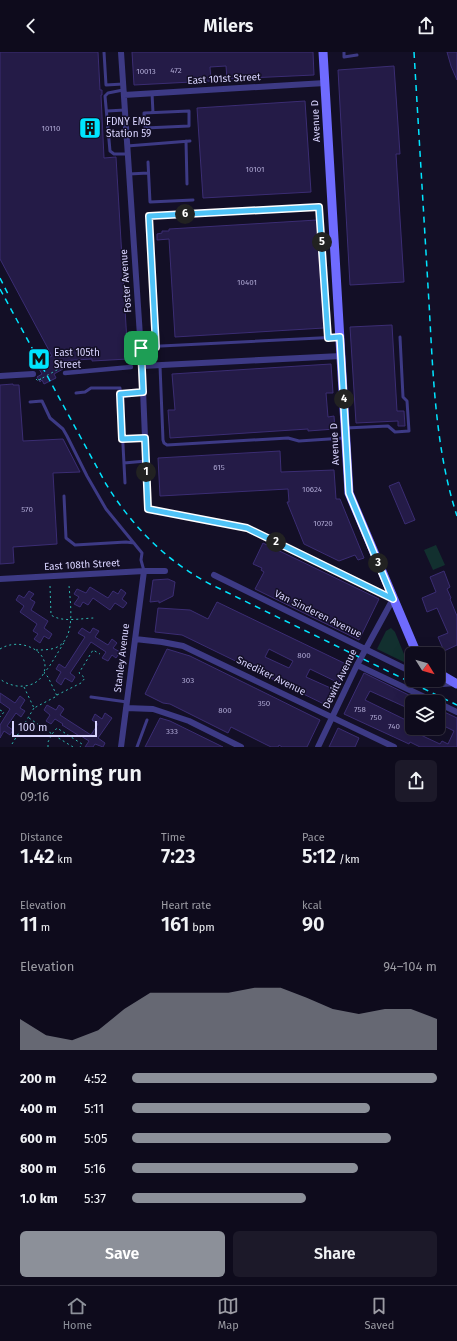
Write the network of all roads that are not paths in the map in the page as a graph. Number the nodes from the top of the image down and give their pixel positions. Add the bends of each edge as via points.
1 (104, 52) edge
2 (121, 52) edge
3 (323, 52) edge
4 (344, 52) edge
5 (357, 55) dead end
6 (325, 83) junction
7 (123, 90) junction
8 (152, 93) junction
9 (125, 110) junction
10 (107, 111) junction
11 (153, 113) junction
12 (186, 141) junction
13 (190, 141) dead end
14 (127, 146) junction
15 (128, 154) junction
16 (148, 162) dead end
17 (148, 173) junction
18 (129, 174) junction
19 (187, 184) dead end
20 (193, 200) dead end
21 (340, 337) junction
22 (400, 337) dead end
23 (328, 338) junction
24 (156, 347) junction
25 (141, 348) junction
26 (341, 356) junction
27 (142, 366) junction
28 (160, 366) junction
29 (132, 367) dead end
30 (33, 374) dead end
31 (65, 374) dead end
32 (0, 376) edge
33 (143, 392) junction
34 (76, 393) dead end
35 (120, 394) junction
36 (30, 402) dead end
37 (346, 428) junction
38 (145, 438) junction
39 (346, 438) junction
40 (122, 439) junction
41 (146, 461) junction
42 (124, 463) junction
43 (125, 483) dead end
44 (64, 496) dead end
45 (134, 543) junction
46 (144, 571) junction
47 (165, 571) dead end
48 (214, 575) dead end
49 (0, 579) edge
50 (393, 599) junction
51 (135, 639) junction
52 (414, 647) edge
53 (366, 649) junction
54 (357, 665) junction
55 (405, 668) edge
56 (445, 677) edge
57 (456, 683) edge
58 (445, 684) edge
59 (420, 695) edge
60 (90, 697) dead end
61 (126, 705) junction
62 (445, 707) edge
63 (457, 712) edge
64 (333, 717) junction
65 (147, 720) dead end
66 (121, 747) edge
67 (137, 747) edge
68 (241, 747) edge
69 (318, 747) edge
70 (394, 747) edge

1 - 7 lane via 106,86
2 - 7 street, Foster Avenue
3 - 6 main road, Avenue D
4 - 5 lane via 344,57
6 - 8 street, East 101st Street
6 - 21 main road, Avenue D
7 - 8 street, East 101st Street
7 - 9 street, Foster Avenue
7 - 10 lane via 106,94
8 - 11 lane
9 - 10 lane
9 - 14 street, Foster Avenue
10 - 15 lane via 111,152
11 - 11 lane via 188,111 189,126 145,128 144,113
12 - 13 lane
12 - 14 lane
12 - 19 lane
14 - 15 street, Foster Avenue
15 - 18 street, Foster Avenue
16 - 17 lane
17 - 18 lane
17 - 20 lane via 150,202
18 - 25 street, Foster Avenue
21 - 23 lane
21 - 26 main road, Avenue D
22 - 37 lane via 403,397 407,401 409,431 395,432 388,426
23 - 24 lane
23 - 24 lane via 319,207 203,213 149,216
24 - 25 lane
25 - 27 street, Foster Avenue
26 - 28 street
26 - 37 main road, Avenue D
27 - 28 street
27 - 33 street, Foster Avenue
28 - 39 lane via 164,444
29 - 31 street
30 - 32 street
33 - 35 lane
33 - 38 street, Foster Avenue
34 - 35 lane via 91,388 120,388
35 - 40 lane
36 - 45 lane via 42,401 50,418 63,429 106,509
37 - 39 main road, Avenue D
38 - 40 lane
38 - 41 street, Foster Avenue
39 - 50 main road, Avenue D via 349,493
40 - 42 lane
41 - 42 lane
41 - 50 street, Foster Avenue via 148,509 247,528
42 - 43 lane
44 - 45 lane via 66,538 75,545
45 - 46 lane via 142,554
46 - 47 street, East 108th Street
46 - 49 street, East 108th Street
46 - 51 street, Stanley Avenue
48 - 53 street, Van Sinderen Avenue
50 - 52 main road, Avenue D
50 - 53 street, Dewitt Avenue
51 - 61 street, Stanley Avenue
51 - 64 street, Snediker Avenue via 183,646
53 - 54 street, Dewitt Avenue
53 - 55 street, Van Sinderen Avenue
54 - 59 street
54 - 64 street, Dewitt Avenue
56 - 57 main road
57 - 58 street
60 - 61 lane
61 - 66 street, Stanley Avenue
61 - 68 street via 189,721
62 - 63 street
64 - 69 street, Dewitt Avenue
64 - 70 street, Snediker Avenue
65 - 67 lane

